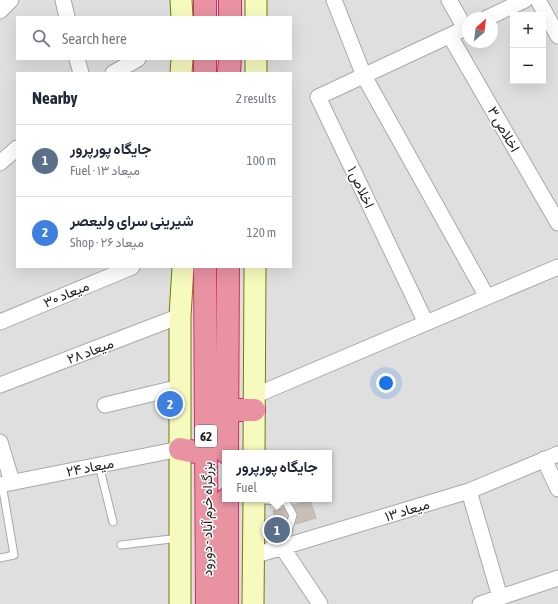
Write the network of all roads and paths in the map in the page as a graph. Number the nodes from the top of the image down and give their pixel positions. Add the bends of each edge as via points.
1 (11, 0) edge
2 (63, 0) edge
3 (181, 0) edge
4 (205, 0) edge
5 (230, 0) edge
6 (256, 0) edge
7 (334, 0) edge
8 (449, 0) edge
9 (525, 0) edge
10 (538, 0) edge
11 (0, 11) edge
12 (498, 13) edge
13 (67, 16) edge
14 (182, 16) edge
15 (205, 16) edge
16 (230, 16) edge
17 (256, 16) edge
18 (462, 20) edge
19 (462, 30) edge
20 (450, 36) junction
21 (558, 36) edge
22 (77, 60) edge
23 (136, 60) edge
24 (182, 60) edge
25 (205, 60) edge
26 (230, 60) edge
27 (256, 60) edge
28 (81, 72) edge
29 (115, 72) edge
30 (181, 72) edge
31 (205, 72) edge
32 (229, 72) edge
33 (256, 72) edge
34 (364, 76) junction
35 (16, 149) edge
36 (0, 163) edge
37 (558, 223) edge
38 (558, 267) edge
39 (127, 268) edge
40 (182, 268) edge
41 (205, 268) edge
42 (228, 268) edge
43 (255, 268) edge
44 (100, 273) edge
45 (487, 297) junction
46 (180, 316) junction
47 (0, 322) edge
48 (426, 323) junction
49 (0, 386) edge
50 (180, 387) junction
51 (254, 403) junction
52 (105, 406) dead end
53 (228, 410) junction
54 (0, 442) edge
55 (180, 450) junction
56 (254, 450) edge
57 (217, 453) edge
58 (558, 454) edge
59 (544, 459) junction
60 (99, 465) junction
61 (5, 484) edge
62 (558, 489) edge
63 (469, 492) junction
64 (227, 502) edge
65 (254, 502) edge
66 (286, 502) edge
67 (113, 522) dead end
68 (180, 538) junction
69 (121, 545) dead end
70 (282, 547) junction
71 (253, 556) junction
72 (0, 558) edge
73 (558, 578) edge
74 (500, 597) junction
75 (180, 604) edge
76 (207, 604) edge
77 (227, 604) edge
78 (253, 604) edge
79 (320, 604) edge
80 (480, 604) edge

1 - 11 street
2 - 13 street
3 - 14 street
4 - 15 highway
5 - 16 highway
6 - 17 street
7 - 34 street
8 - 18 street
9 - 12 street
10 - 21 street
19 - 20 street
20 - 34 street
20 - 37 street, اخلاص ۳
22 - 28 street
23 - 29 street
24 - 30 street
25 - 31 highway
26 - 32 highway
27 - 33 street
34 - 45 street
34 - 48 street, اخلاص ۱ via 318,97
35 - 36 street
38 - 45 street
39 - 44 street, میعاد ۳۰
40 - 46 street
41 - 57 highway, بزرگراه خرم آباد - دورود / 62
42 - 53 highway, 62
43 - 51 street
44 - 47 street, میعاد ۳۰
45 - 48 street
46 - 49 street, میعاد ۲۸
46 - 50 street
48 - 51 street
50 - 52 street
50 - 55 street
51 - 53 highway
51 - 56 street
53 - 57 highway, 62
54 - 61 street
55 - 57 highway
55 - 60 street, میعاد ۲۴
55 - 68 street
57 - 76 highway, بزرگراه خرم آباد - دورود / 62
58 - 59 street, میعاد ۱۳
59 - 62 street
59 - 63 street, میعاد ۱۳
60 - 61 street, میعاد ۲۴
60 - 67 lane
61 - 72 lane via 14,555
63 - 70 street, میعاد ۱۳
63 - 74 street
64 - 77 highway
65 - 71 street
66 - 71 lane via 293,515 288,531
68 - 69 lane
68 - 75 street
70 - 71 street, میعاد ۱۳
70 - 79 street
71 - 78 street
73 - 74 street
74 - 80 street

